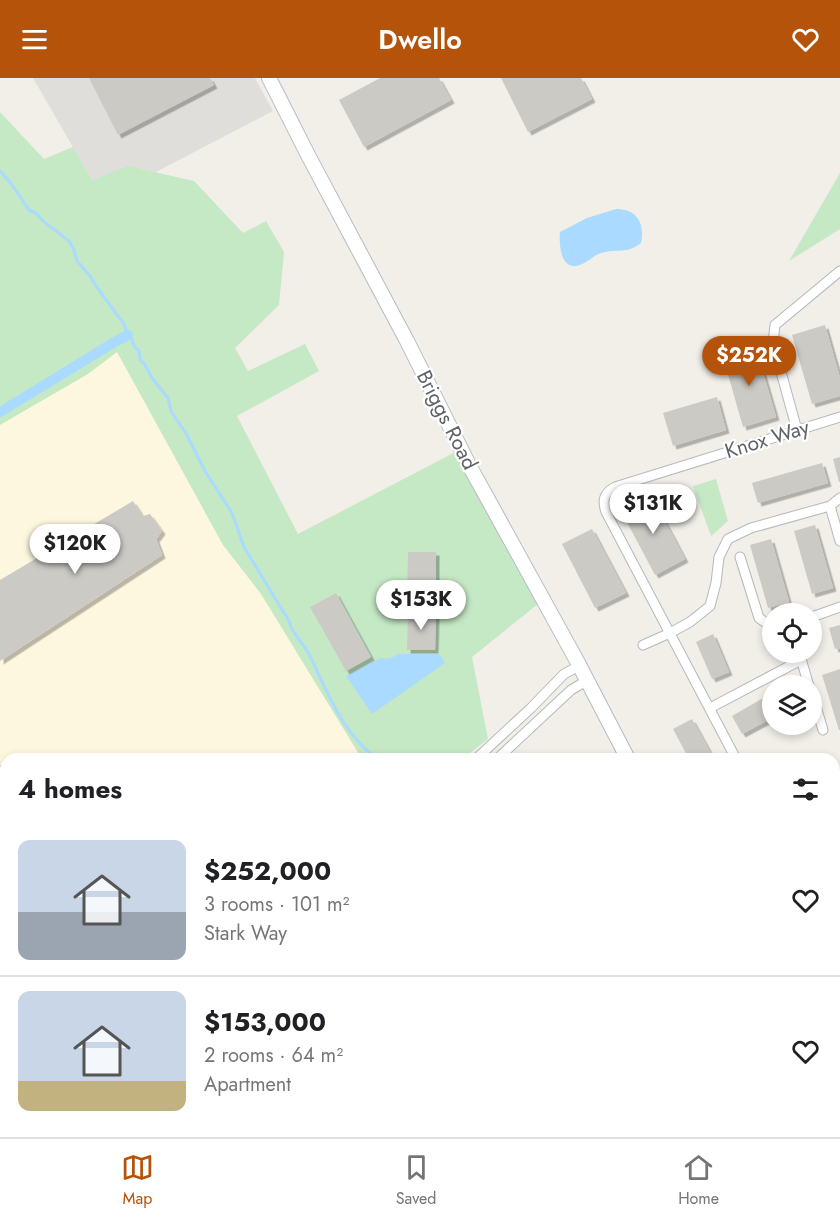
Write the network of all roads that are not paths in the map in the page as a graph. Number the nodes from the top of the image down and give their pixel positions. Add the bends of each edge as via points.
1 (269, 78) edge
2 (840, 271) edge
3 (840, 417) edge
4 (797, 430) junction
5 (840, 498) edge
6 (830, 506) junction
7 (840, 541) edge
8 (740, 556) dead end
9 (840, 607) edge
10 (822, 613) edge
11 (762, 620) edge
12 (670, 633) junction
13 (643, 645) dead end
14 (788, 663) edge
15 (579, 666) junction
16 (586, 681) junction
17 (710, 708) junction
18 (822, 727) edge
19 (823, 730) dead end
20 (482, 753) edge
21 (503, 753) edge
22 (625, 753) edge
23 (733, 753) edge

1 - 15 street, Briggs Road via 469,465
2 - 4 street via 775,325 773,343
3 - 4 street, Knox Way
4 - 12 street, Knox Way via 615,487 604,496 606,512
5 - 6 street
6 - 7 street
6 - 12 street via 751,528 728,539 719,557 710,606
8 - 11 street
9 - 10 street
12 - 13 street
12 - 17 street
14 - 17 street
15 - 16 street, Briggs Road
15 - 20 street via 564,674
16 - 21 street via 571,690
16 - 22 street, Briggs Road
17 - 23 street
18 - 19 street

